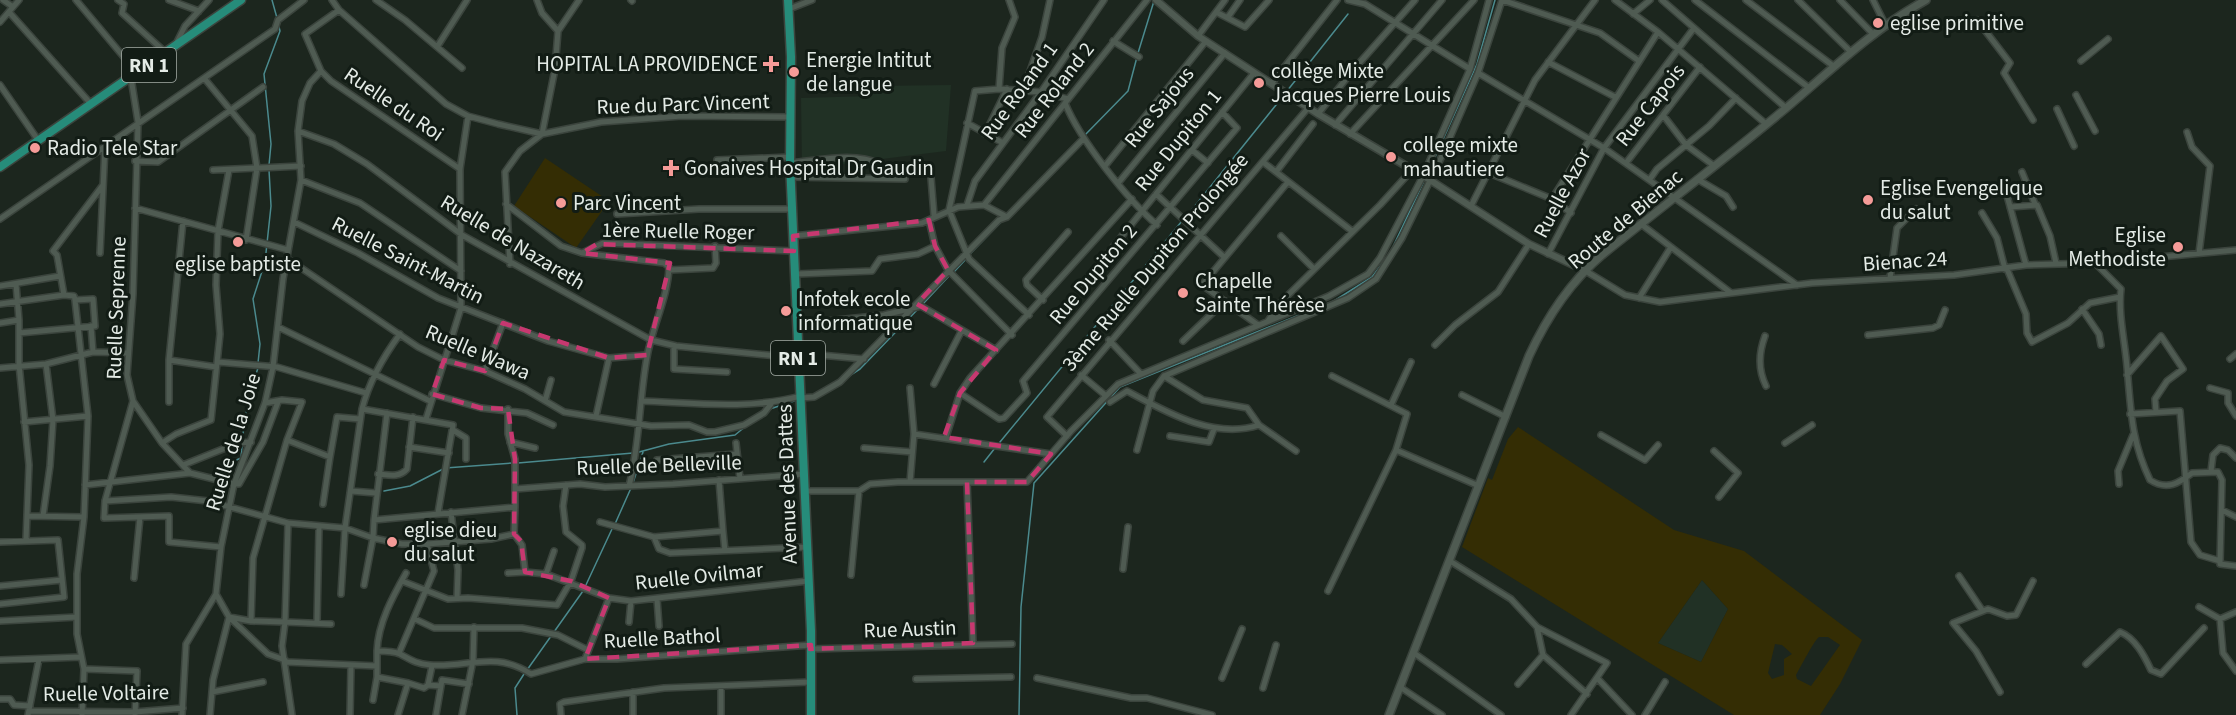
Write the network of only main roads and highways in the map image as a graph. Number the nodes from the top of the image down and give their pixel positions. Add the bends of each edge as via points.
1 (241, 0) edge
2 (1926, 0) edge
3 (788, 4) edge
4 (0, 167) edge
5 (811, 715) edge
6 (1389, 715) edge

1 - 4 main road, RN 1
2 - 6 main road, Route de Bienac via 1832,66 1786,108 1584,270 1547,318
3 - 5 main road, Avenue des Dattes / RN 1 via 790,160 808,547

